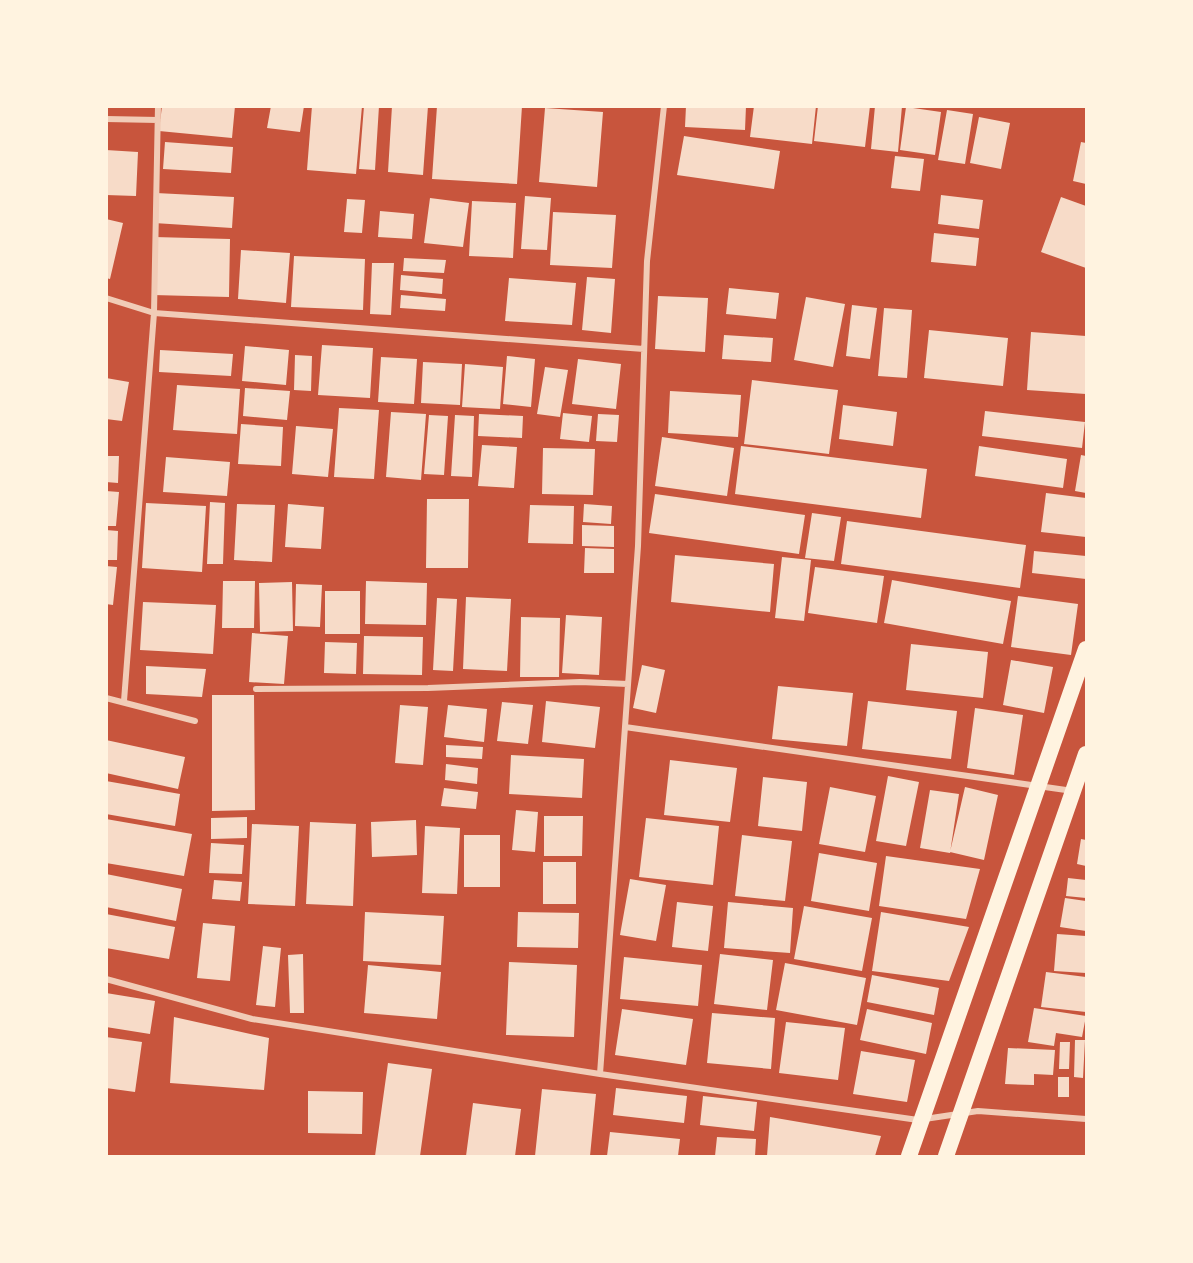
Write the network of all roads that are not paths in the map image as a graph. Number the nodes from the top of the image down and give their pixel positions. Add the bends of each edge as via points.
1 (159, 106) edge
2 (664, 106) edge
3 (106, 119) edge
4 (158, 120) junction
5 (106, 298) edge
6 (154, 313) junction
7 (644, 349) junction
8 (1086, 649) edge
9 (628, 684) junction
10 (255, 689) dead end
11 (106, 698) edge
12 (124, 701) junction
13 (195, 721) dead end
14 (625, 727) junction
15 (1086, 754) edge
16 (1039, 786) junction
17 (1073, 791) junction
18 (106, 979) edge
19 (600, 1074) junction
20 (960, 1114) junction
21 (922, 1119) junction
22 (1086, 1119) edge
23 (909, 1156) edge
24 (946, 1156) edge

1 - 4 street
2 - 7 street via 647,261
3 - 4 street
4 - 6 street
5 - 6 street
6 - 7 street
6 - 12 street
7 - 9 street via 638,546
8 - 16 highway
9 - 10 street
9 - 14 street
11 - 12 street
12 - 13 street
14 - 16 street
14 - 19 street
15 - 17 highway
16 - 17 street
16 - 21 highway
17 - 20 highway
18 - 19 street via 252,1019
19 - 21 street
20 - 21 street
20 - 22 street via 978,1111
20 - 24 highway
21 - 23 highway

